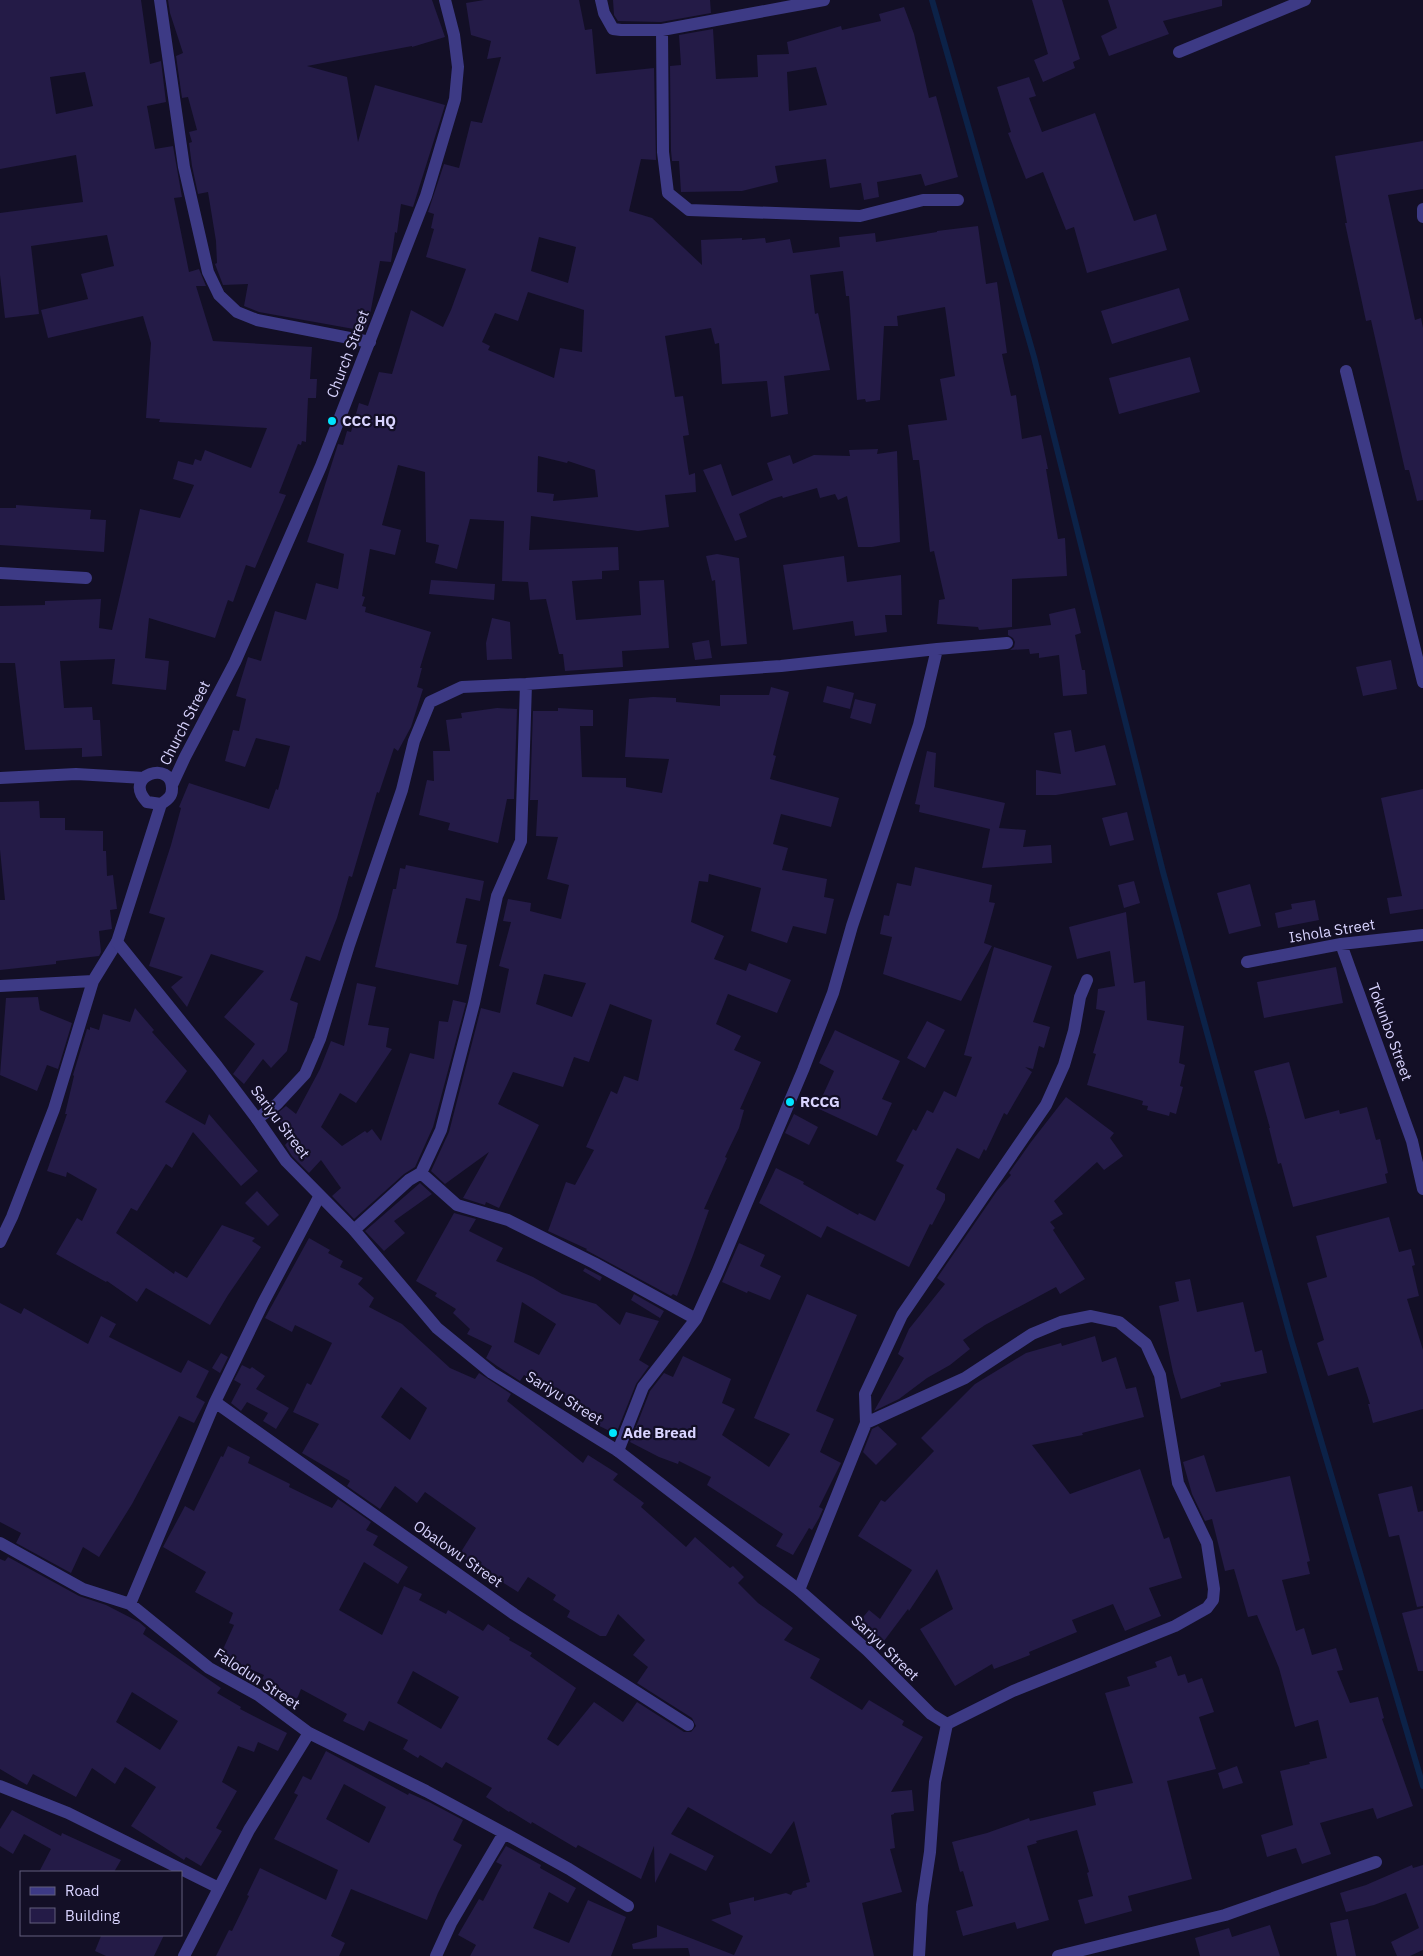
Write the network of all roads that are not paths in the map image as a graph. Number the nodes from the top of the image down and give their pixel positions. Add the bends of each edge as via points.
1 (160, 0) edge
2 (444, 0) edge
3 (601, 0) edge
4 (820, 0) edge
5 (1305, 0) edge
6 (662, 30) junction
7 (1179, 52) dead end
8 (958, 200) dead end
9 (1423, 209) edge
10 (1423, 217) edge
11 (370, 342) junction
12 (1346, 371) dead end
13 (0, 573) edge
14 (86, 578) dead end
15 (1007, 643) dead end
16 (937, 649) junction
17 (1423, 682) edge
18 (526, 684) junction
19 (0, 778) edge
20 (144, 778) junction
21 (172, 786) junction
22 (161, 804) junction
23 (1423, 935) edge
24 (117, 942) junction
25 (1342, 944) junction
26 (1247, 962) dead end
27 (1087, 980) dead end
28 (93, 981) junction
29 (0, 986) edge
30 (257, 1119) junction
31 (422, 1173) junction
32 (1423, 1189) edge
33 (319, 1196) junction
34 (354, 1230) junction
35 (0, 1242) edge
36 (696, 1319) junction
37 (214, 1402) junction
38 (866, 1423) junction
39 (618, 1451) junction
40 (0, 1543) edge
41 (799, 1590) junction
42 (130, 1604) junction
43 (947, 1724) junction
44 (688, 1725) dead end
45 (308, 1733) junction
46 (0, 1786) edge
47 (504, 1833) junction
48 (1376, 1862) dead end
49 (219, 1888) junction
50 (628, 1906) dead end
51 (184, 1956) edge
52 (436, 1956) edge
53 (919, 1956) edge
54 (1058, 1956) edge

1 - 11 street via 184,167 208,272 220,295 237,312 257,320
2 - 11 street, Church Street via 454,35 458,67 455,99 426,196
3 - 6 street via 613,29
4 - 6 street
5 - 7 street
6 - 8 street via 663,152 668,193 689,210 860,216 923,200
9 - 10 street
11 - 21 street, Church Street via 321,466 235,662
12 - 17 street
13 - 14 street
15 - 16 street
16 - 18 street via 781,666
16 - 36 street via 919,725 833,993
18 - 30 street via 462,687 430,702 414,741 402,790 320,1039 305,1074 277,1104
18 - 31 street via 521,841 496,896 460,1060 441,1130
19 - 20 street via 76,774
20 - 21 street via 156,772 163,774
20 - 22 street via 140,784 143,797 147,802
21 - 22 street via 168,800
22 - 24 street
23 - 25 street, Ishola Street
24 - 28 street
24 - 30 street, Sariyu Street
25 - 26 street, Ishola Street
25 - 32 street, Tokunbo Street via 1412,1141
27 - 38 street via 1064,1065 1046,1105 902,1315 865,1394
28 - 29 street
28 - 35 street via 54,1109
30 - 33 street, Sariyu Street via 286,1161
31 - 34 street via 409,1180
31 - 36 street via 456,1205 508,1220
33 - 34 street, Sariyu Street
33 - 37 street
34 - 39 street, Sariyu Street via 437,1328 492,1373
36 - 39 street via 643,1387
37 - 42 street
37 - 44 street, Obalowu Street via 514,1614
38 - 41 street
38 - 43 street via 965,1378 1032,1334 1061,1322 1091,1316 1119,1322 1146,1344 1160,1375 1178,1483 1207,1543 1214,1590 1213,1600 1207,1608 1175,1626 1013,1691
39 - 41 street, Sariyu Street
40 - 42 street, Falodun Street via 83,1589
41 - 43 street, Sariyu Street via 867,1650 931,1714
42 - 45 street, Falodun Street via 209,1668 258,1695
43 - 53 street via 936,1782
45 - 47 street, Falodun Street
45 - 49 street via 249,1830
46 - 49 street via 68,1813
47 - 50 street, Falodun Street
47 - 52 street via 451,1923
48 - 54 street via 1226,1915
49 - 51 street

